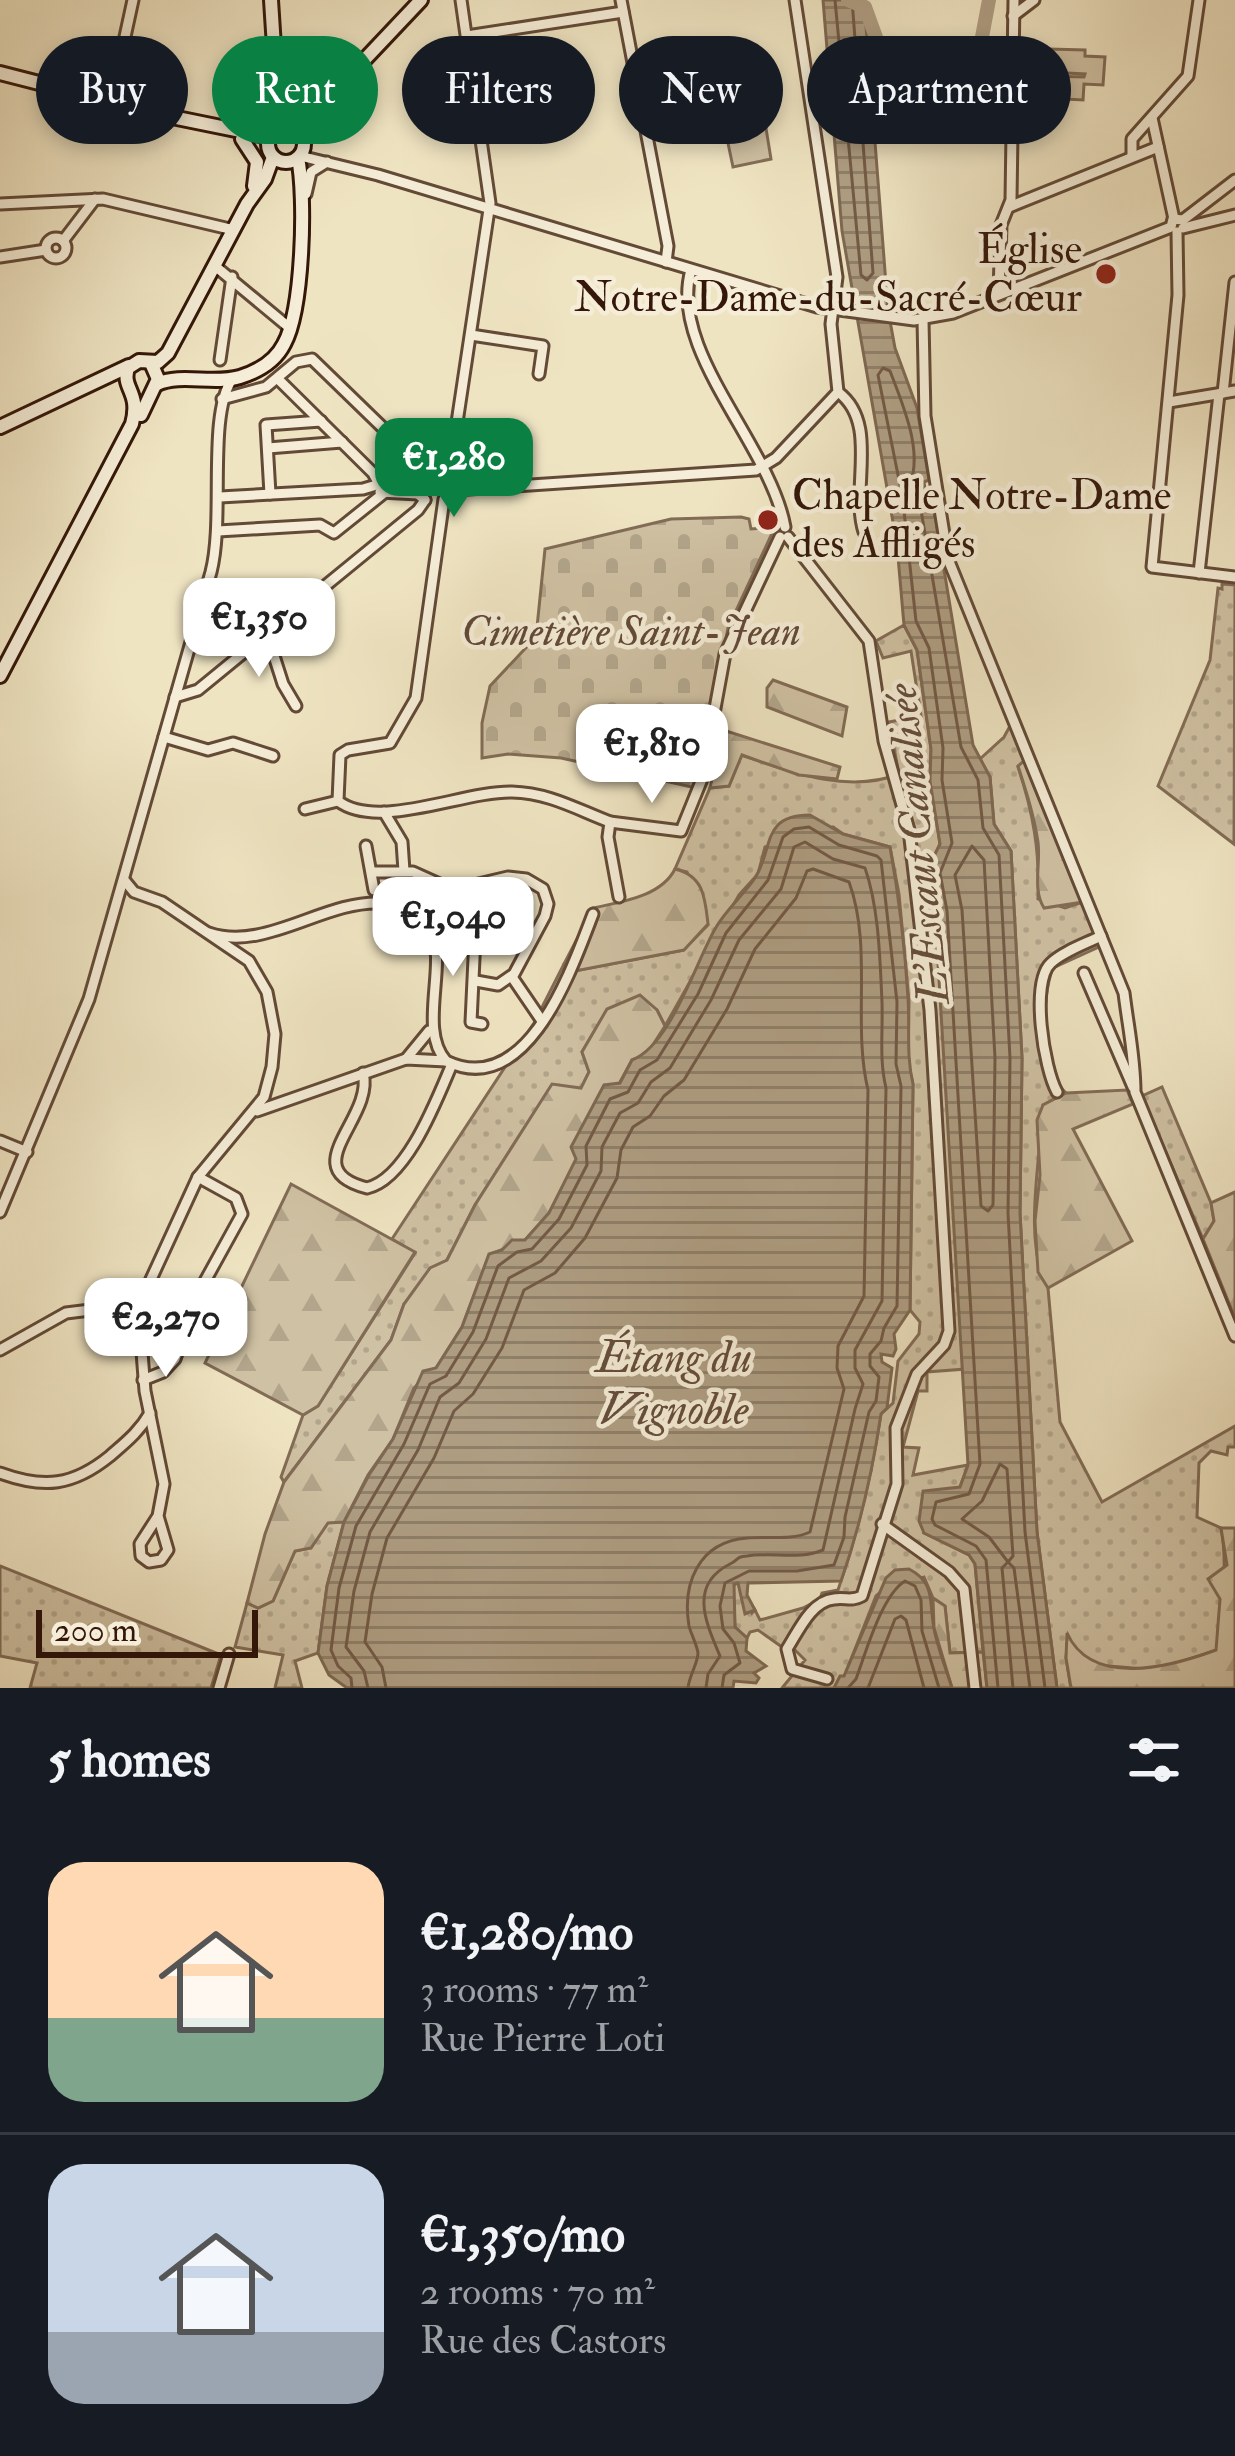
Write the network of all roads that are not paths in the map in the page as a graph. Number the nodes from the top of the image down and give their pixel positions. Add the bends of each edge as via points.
1 (133, 0) edge
2 (271, 0) edge
3 (421, 0) edge
4 (461, 0) edge
5 (795, 0) edge
6 (1014, 0) edge
7 (1034, 0) edge
8 (1199, 0) edge
9 (622, 6) edge
10 (1013, 16) junction
11 (125, 36) edge
12 (273, 36) edge
13 (466, 36) joint
14 (378, 46) edge
15 (0, 73) edge
16 (36, 82) edge
17 (1152, 118) junction
18 (248, 144) edge
19 (276, 144) edge
20 (280, 144) edge
21 (291, 144) edge
22 (305, 144) edge
23 (481, 144) edge
24 (1158, 147) junction
25 (302, 149) junction
26 (1132, 156) junction
27 (327, 162) junction
28 (378, 175) junction
29 (1235, 180) edge
30 (95, 199) junction
31 (0, 204) edge
32 (247, 204) junction
33 (1009, 207) junction
34 (490, 209) junction
35 (302, 213) junction
36 (1235, 215) edge
37 (1178, 225) junction
38 (234, 230) junction
39 (0, 257) edge
40 (666, 262) junction
41 (214, 266) junction
42 (691, 270) junction
43 (232, 277) junction
44 (1235, 282) edge
45 (999, 294) junction
46 (832, 310) junction
47 (923, 320) junction
48 (291, 329) junction
49 (471, 334) junction
50 (220, 359) dead end
51 (151, 363) junction
52 (133, 364) junction
53 (538, 374) dead end
54 (232, 379) junction
55 (278, 379) junction
56 (154, 387) junction
57 (130, 388) junction
58 (1235, 391) edge
59 (838, 392) junction
60 (1221, 394) junction
61 (221, 399) junction
62 (1169, 402) junction
63 (321, 421) junction
64 (3, 426) edge
65 (342, 442) junction
66 (268, 448) junction
67 (765, 466) junction
68 (444, 478) junction
69 (428, 479) junction
70 (382, 489) junction
71 (455, 490) junction
72 (270, 494) junction
73 (220, 497) junction
74 (422, 497) junction
75 (444, 500) junction
76 (218, 531) junction
77 (865, 532) dead end
78 (784, 534) junction
79 (1198, 572) junction
80 (1235, 577) edge
81 (267, 634) junction
82 (0, 676) edge
83 (0, 687) edge
84 (176, 697) junction
85 (296, 706) dead end
86 (164, 737) junction
87 (273, 756) dead end
88 (338, 801) junction
89 (304, 809) dead end
90 (384, 812) junction
91 (610, 822) junction
92 (365, 846) dead end
93 (404, 871) junction
94 (373, 872) junction
95 (124, 880) junction
96 (374, 890) dead end
97 (452, 890) junction
98 (140, 896) junction
99 (619, 897) dead end
100 (116, 909) junction
101 (593, 914) dead end
102 (422, 920) junction
103 (209, 933) junction
104 (250, 935) junction
105 (1101, 935) junction
106 (244, 957) junction
107 (1084, 973) dead end
108 (512, 977) junction
109 (476, 981) junction
110 (1124, 993) junction
111 (1097, 1004) junction
112 (542, 1021) junction
113 (482, 1024) dead end
114 (431, 1028) junction
115 (406, 1059) junction
116 (449, 1063) junction
117 (363, 1073) junction
118 (269, 1083) junction
119 (1057, 1092) dead end
120 (1135, 1092) junction
121 (286, 1100) junction
122 (252, 1115) junction
123 (0, 1141) edge
124 (27, 1152) junction
125 (198, 1177) junction
126 (0, 1212) edge
127 (137, 1306) junction
128 (1235, 1336) edge
129 (0, 1350) edge
130 (143, 1380) junction
131 (150, 1413) junction
132 (133, 1437) junction
133 (156, 1439) junction
134 (0, 1473) edge
135 (158, 1516) junction
136 (882, 1524) junction
137 (229, 1654) dead end
138 (827, 1679) dead end
139 (219, 1688) edge
140 (975, 1688) edge

1 - 11 street
2 - 12 main road
3 - 14 main road
4 - 13 street
5 - 46 street via 837,277
6 - 10 street
7 - 10 street
8 - 17 street via 1189,74
9 - 13 street
9 - 40 street
10 - 33 street
15 - 16 main road
17 - 24 street
17 - 26 street via 1130,141
18 - 32 main road via 258,168
19 - 32 main road
20 - 25 main road via 285,163
21 - 25 main road
22 - 25 main road
23 - 34 street
24 - 26 street
24 - 37 street
25 - 27 street
25 - 28 street
25 - 35 main road
26 - 33 street
27 - 28 street
27 - 35 street via 309,176
28 - 34 street
29 - 37 street
30 - 31 street
30 - 38 street
30 - 39 street via 63,241
32 - 38 main road
33 - 45 street via 1000,225
34 - 40 street
34 - 49 street
35 - 48 main road
36 - 37 street
37 - 45 street
37 - 62 street
38 - 41 main road
40 - 42 street
41 - 43 street
41 - 51 main road via 168,353
42 - 46 street
42 - 67 street via 698,347
43 - 48 street
43 - 50 street
44 - 60 street
45 - 47 street
46 - 47 street
46 - 59 street
47 - 105 street via 925,416 948,560
48 - 54 main road via 268,364
49 - 53 street via 543,346
49 - 68 street
51 - 52 main road
51 - 56 main road
52 - 57 main road
52 - 64 main road
54 - 56 main road
54 - 61 street
55 - 61 street
55 - 63 street
55 - 69 street via 299,360 315,360
56 - 57 main road via 143,394
56 - 83 main road
57 - 64 main road via 98,387
57 - 82 main road via 132,424
58 - 60 street
59 - 67 street
59 - 77 street via 860,427
60 - 62 street
60 - 79 street
61 - 73 street
62 - 79 street via 1152,567
63 - 65 street
63 - 66 street via 266,425
65 - 66 street
65 - 70 street
66 - 72 street
67 - 71 street
67 - 78 street
68 - 69 street
68 - 71 street
69 - 70 street
69 - 74 street via 419,484
70 - 72 street
70 - 74 street
70 - 76 street via 332,533 320,525
71 - 75 street
72 - 73 street
73 - 76 street
74 - 75 street
74 - 81 street via 418,510
75 - 88 street via 416,701 390,743 340,755
76 - 84 street
78 - 91 street via 730,639 702,779 681,831
78 - 136 street via 868,640 909,830 930,1010 949,1330 916,1374 896,1428 897,1484
79 - 80 street
81 - 84 street via 198,690
81 - 85 street
84 - 86 street
86 - 87 street
86 - 95 street
88 - 89 street
88 - 90 street
90 - 91 street via 511,792 552,797
90 - 93 street via 402,842
91 - 99 street
92 - 94 street
93 - 94 street
93 - 97 street
94 - 96 street
95 - 98 street
95 - 100 street
97 - 102 street
97 - 108 street via 508,877 543,889 547,912
97 - 109 street via 475,932
98 - 100 street
98 - 103 street
100 - 124 street via 83,1018
101 - 112 street
102 - 104 street via 372,903
102 - 114 street via 439,954
103 - 104 street
103 - 106 street
104 - 106 street
105 - 110 street
105 - 119 street via 1048,966 1040,987 1047,1070
106 - 118 street via 272,1010
107 - 111 street
108 - 109 street via 498,986
108 - 112 street
109 - 113 street via 471,1022
110 - 111 street
110 - 120 street
111 - 120 street
112 - 116 street via 498,1064
114 - 115 street
114 - 116 street
115 - 116 street
115 - 117 street
116 - 117 street via 408,1150 384,1181 367,1188 344,1178 335,1159 365,1100
117 - 121 street
118 - 121 street
118 - 122 street
120 - 128 street
121 - 122 street
122 - 125 street
123 - 124 street
124 - 126 street
125 - 127 street
125 - 130 street via 234,1196 242,1214 199,1292 175,1359
127 - 129 street via 66,1312
127 - 130 street
130 - 131 street
131 - 132 street
131 - 133 street
132 - 133 street
132 - 134 street via 80,1483 40,1485
133 - 135 street via 164,1484
135 - 135 street via 140,1544 146,1561 167,1553
136 - 138 street via 861,1598 821,1603 786,1652 792,1669
136 - 140 street via 964,1589
137 - 139 street

